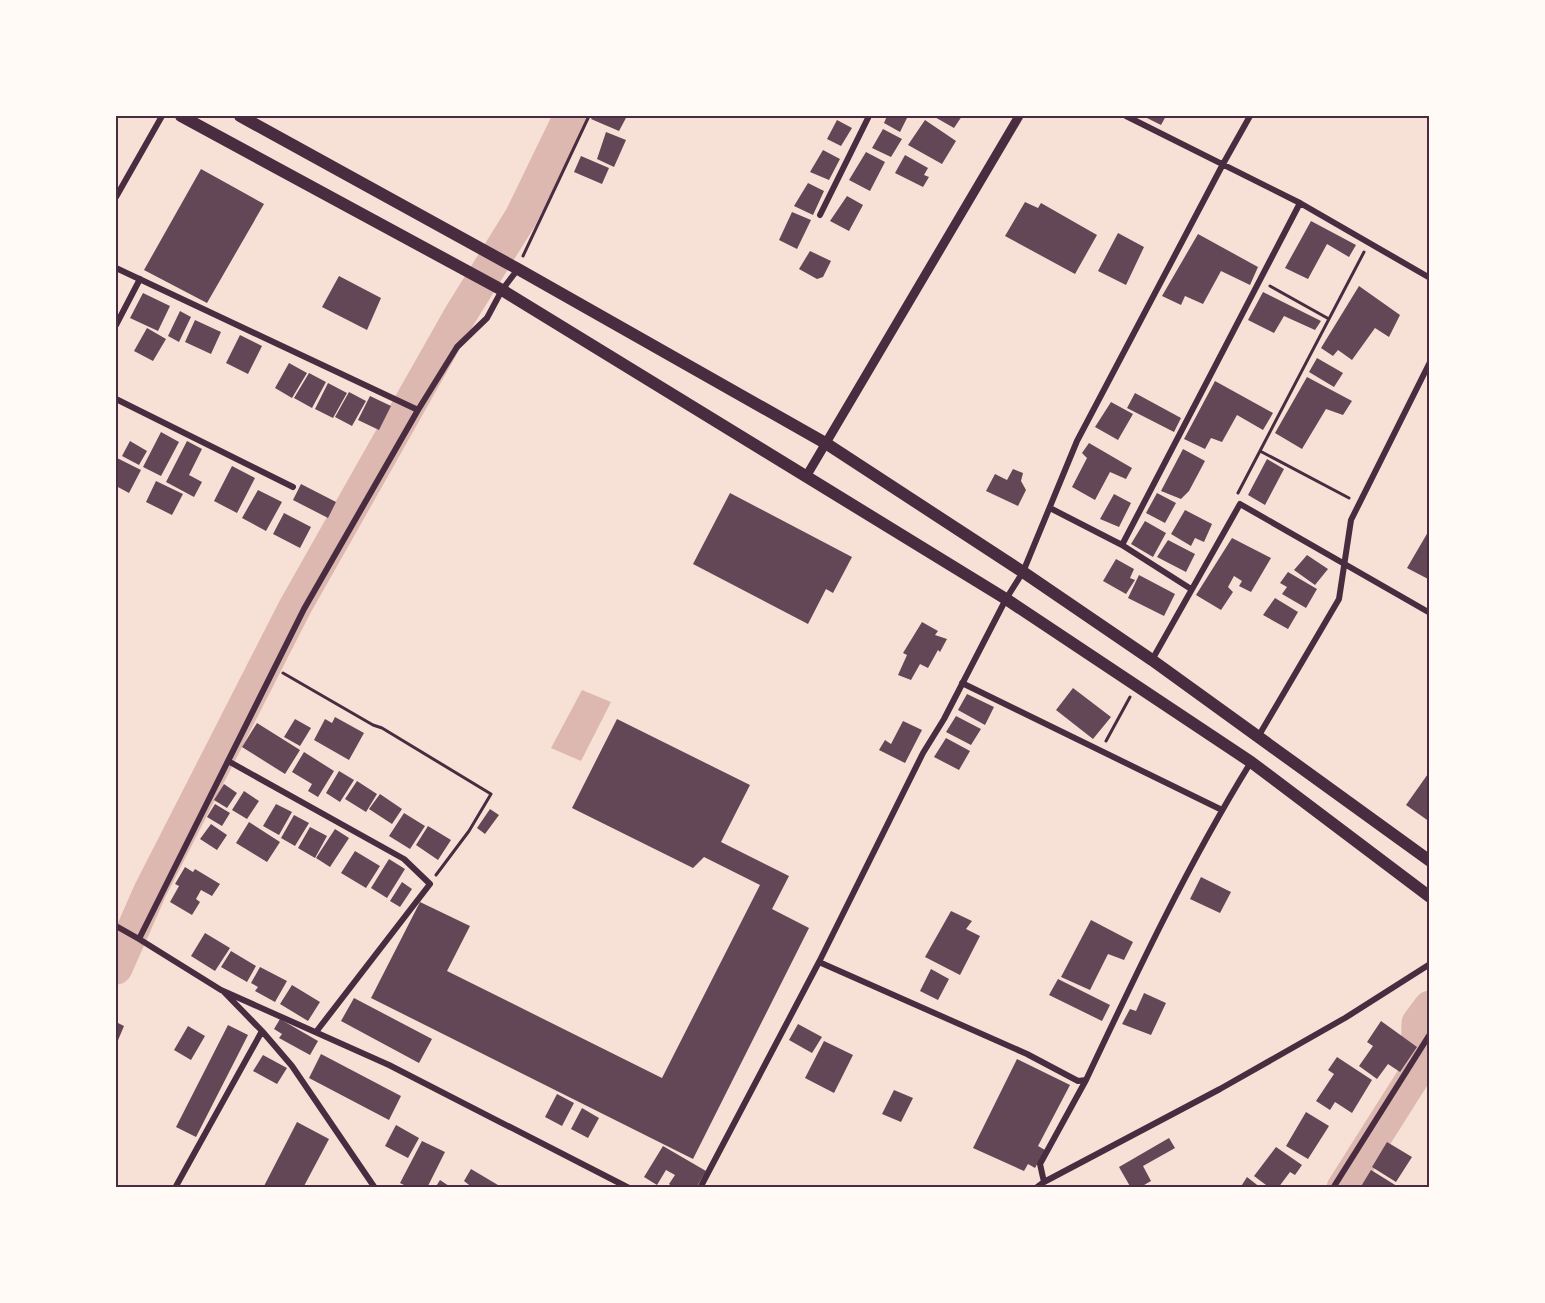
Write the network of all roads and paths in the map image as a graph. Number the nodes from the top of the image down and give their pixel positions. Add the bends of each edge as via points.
1 (162, 116) edge
2 (181, 116) edge
3 (240, 116) edge
4 (589, 116) edge
5 (869, 116) edge
6 (1019, 116) edge
7 (1126, 116) edge
8 (1250, 116) edge
9 (1223, 164) junction
10 (116, 197) edge
11 (1300, 203) junction
12 (820, 215) dead end
13 (1368, 243) junction
14 (514, 267) junction
15 (116, 268) edge
16 (1430, 278) edge
17 (140, 279) junction
18 (1260, 280) junction
19 (499, 288) junction
20 (1329, 319) junction
21 (116, 325) edge
22 (1430, 362) edge
23 (116, 399) edge
24 (418, 410) junction
25 (827, 444) junction
26 (1260, 451) junction
27 (807, 476) junction
28 (293, 487) dead end
29 (1359, 503) junction
30 (1240, 504) junction
31 (1050, 508) junction
32 (1122, 545) junction
33 (1345, 564) junction
34 (1023, 572) junction
35 (1191, 589) junction
36 (1006, 599) junction
37 (1430, 613) edge
38 (1152, 660) junction
39 (274, 669) junction
40 (962, 683) junction
41 (1136, 685) junction
42 (1258, 737) junction
43 (1101, 751) junction
44 (228, 761) junction
45 (1251, 762) junction
46 (1222, 810) junction
47 (1430, 861) edge
48 (430, 884) junction
49 (1430, 897) edge
50 (116, 928) edge
51 (139, 939) junction
52 (819, 962) junction
53 (1430, 964) edge
54 (221, 990) junction
55 (261, 1031) junction
56 (316, 1032) junction
57 (1430, 1034) edge
58 (1086, 1080) junction
59 (1044, 1182) junction
60 (175, 1188) edge
61 (375, 1188) edge
62 (628, 1188) edge
63 (700, 1188) edge
64 (1036, 1188) edge
65 (1333, 1188) edge

1 - 10 street
2 - 19 highway
3 - 14 highway
4 - 14 path
5 - 12 street
6 - 25 street
7 - 9 street
8 - 9 street
9 - 11 street
9 - 31 street via 1077,441
11 - 13 street
11 - 18 street
13 - 16 street
13 - 20 path
14 - 19 street
14 - 25 highway
15 - 17 street
17 - 21 street
17 - 24 street
18 - 20 path
18 - 32 street
19 - 24 street via 487,318 457,347
19 - 27 highway
20 - 26 path
22 - 29 street
23 - 28 street
24 - 39 street
25 - 27 street
25 - 34 highway
26 - 29 path
26 - 30 path via 1238,493
27 - 36 highway
29 - 33 street via 1351,520
30 - 33 street
30 - 35 street
31 - 32 street
31 - 34 street
32 - 35 street
33 - 37 street
33 - 42 street via 1339,599
34 - 36 street
34 - 38 highway
35 - 38 street
36 - 40 street
36 - 41 highway
38 - 42 highway
39 - 44 street
39 - 48 path via 491,794
40 - 43 street
40 - 52 street
41 - 43 path
41 - 45 highway
42 - 47 highway
43 - 46 street
44 - 48 street via 404,859
44 - 51 street
45 - 46 street
45 - 49 highway
46 - 58 street via 1151,944
48 - 56 street
50 - 51 street
51 - 54 street
52 - 58 street via 1027,1054 1078,1082
52 - 63 street
53 - 59 street via 1220,1089
54 - 55 street
54 - 56 street
55 - 60 street
55 - 61 street via 291,1066
56 - 62 street via 389,1065
57 - 65 street
58 - 59 street via 1040,1164
59 - 64 street

